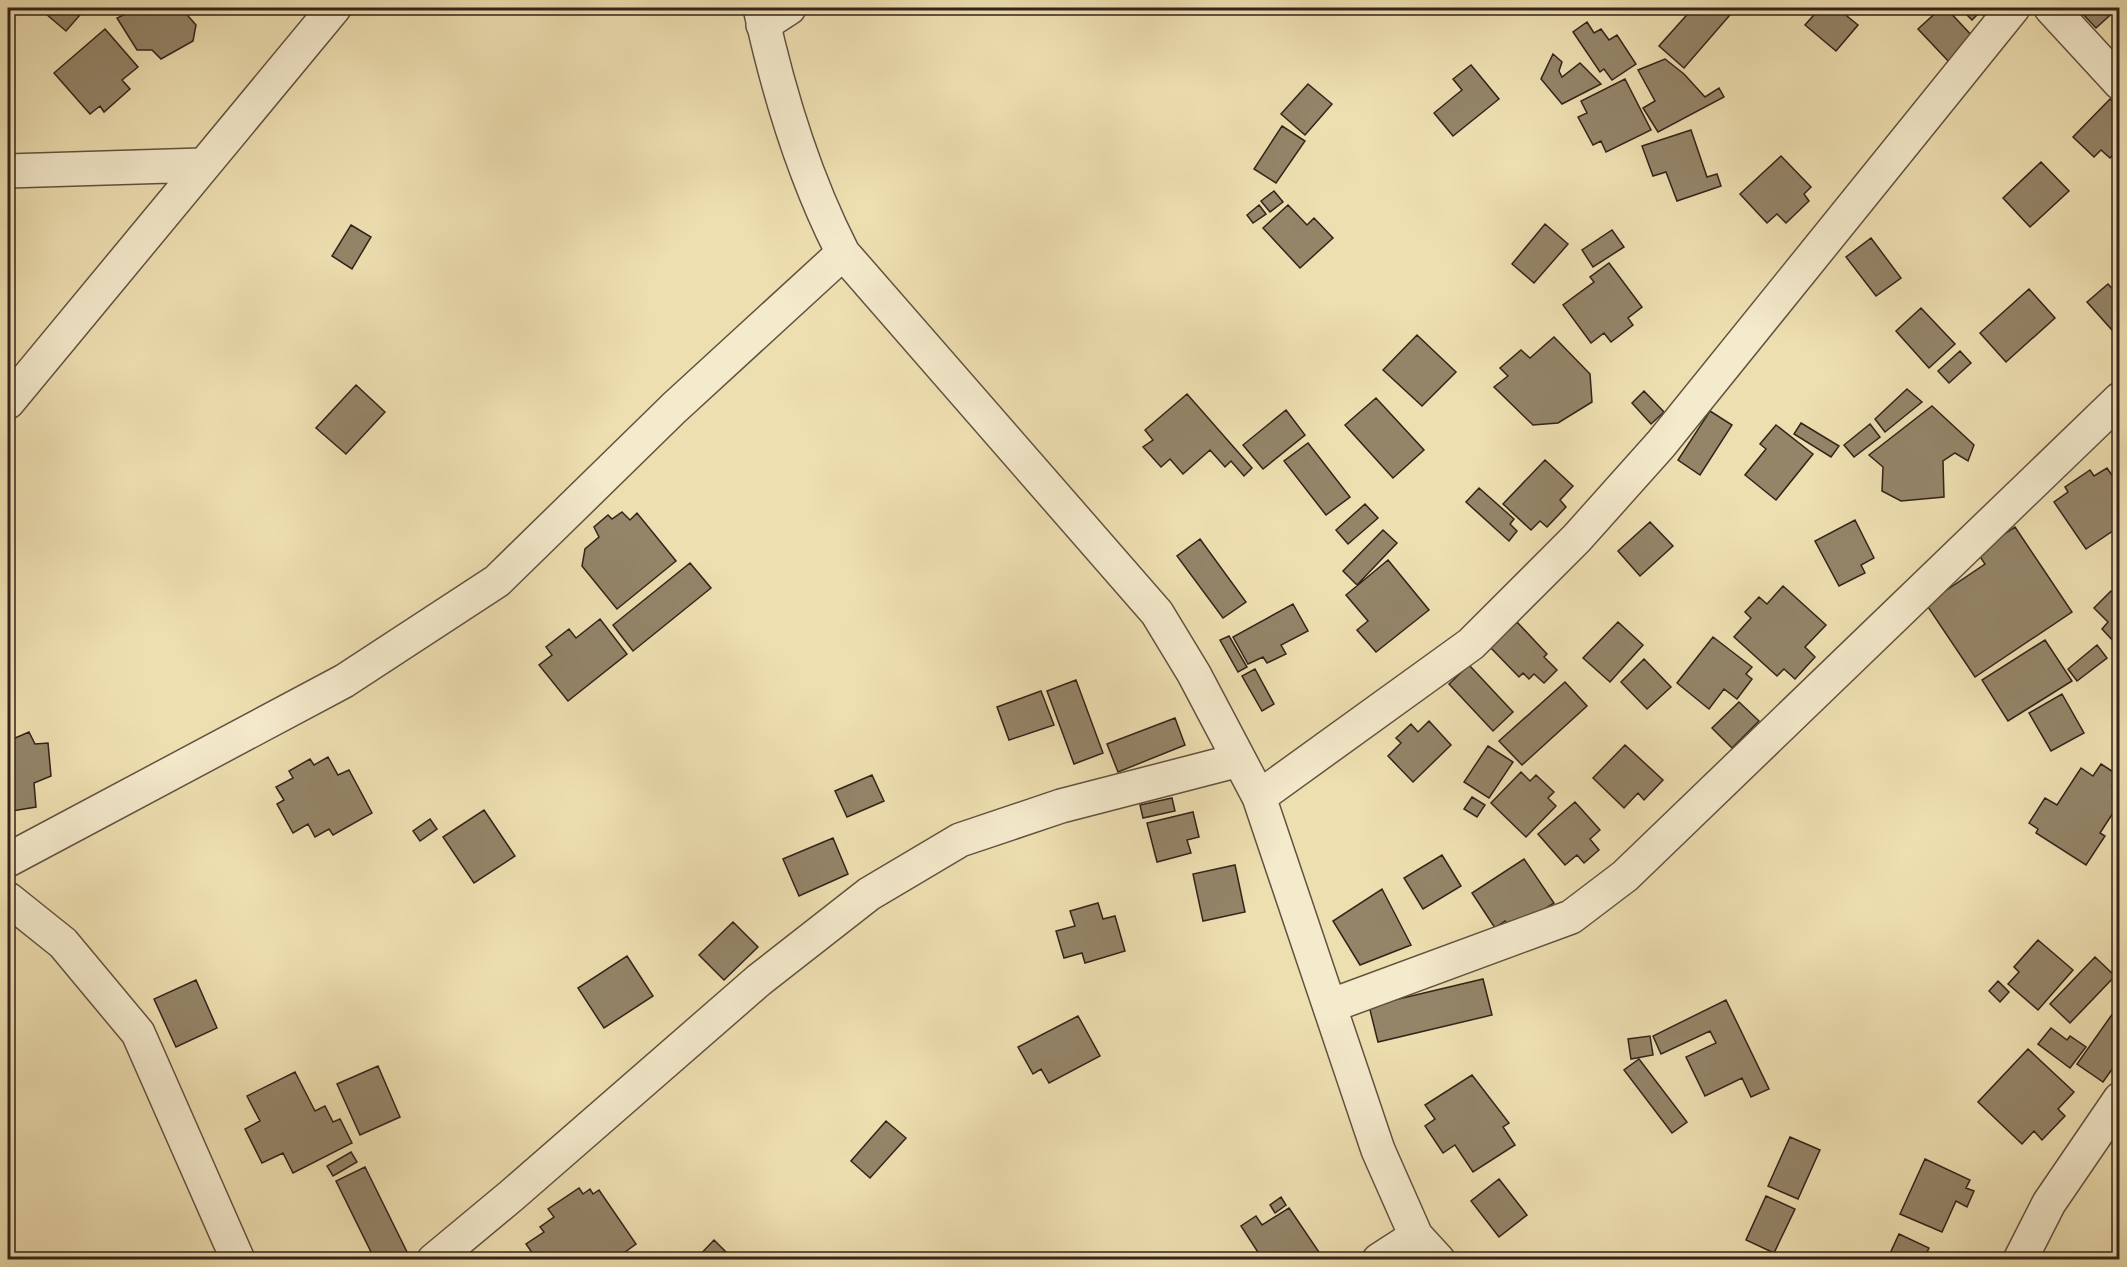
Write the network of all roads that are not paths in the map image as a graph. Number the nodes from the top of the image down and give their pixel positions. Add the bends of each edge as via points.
1 (334, 8) edge
2 (2013, 8) edge
3 (2051, 8) edge
4 (771, 13) edge
5 (2120, 83) edge
6 (202, 165) junction
7 (8, 171) edge
8 (843, 253) junction
9 (2120, 399) edge
10 (8, 402) edge
11 (1239, 760) junction
12 (1259, 797) junction
13 (8, 860) edge
14 (8, 899) edge
15 (1330, 1006) junction
16 (2120, 1100) edge
17 (1416, 1236) junction
18 (238, 1260) edge
19 (434, 1260) edge
20 (1378, 1260) edge
21 (1438, 1260) edge
22 (2020, 1260) edge

1 - 6 street
2 - 12 street via 1661,444 1577,538 1471,644
3 - 5 street
4 - 8 street via 773,66 820,204
6 - 7 street
6 - 10 street
8 - 11 street via 1157,613
8 - 13 street via 674,408 497,581 344,681
9 - 15 street via 1625,876 1598,897 1571,917
11 - 12 street
11 - 19 street via 1061,806 960,840 869,894 759,980
12 - 15 street
14 - 18 street via 63,943 138,1033
15 - 17 street via 1378,1150
16 - 22 street via 2049,1203
17 - 20 street
17 - 21 street

